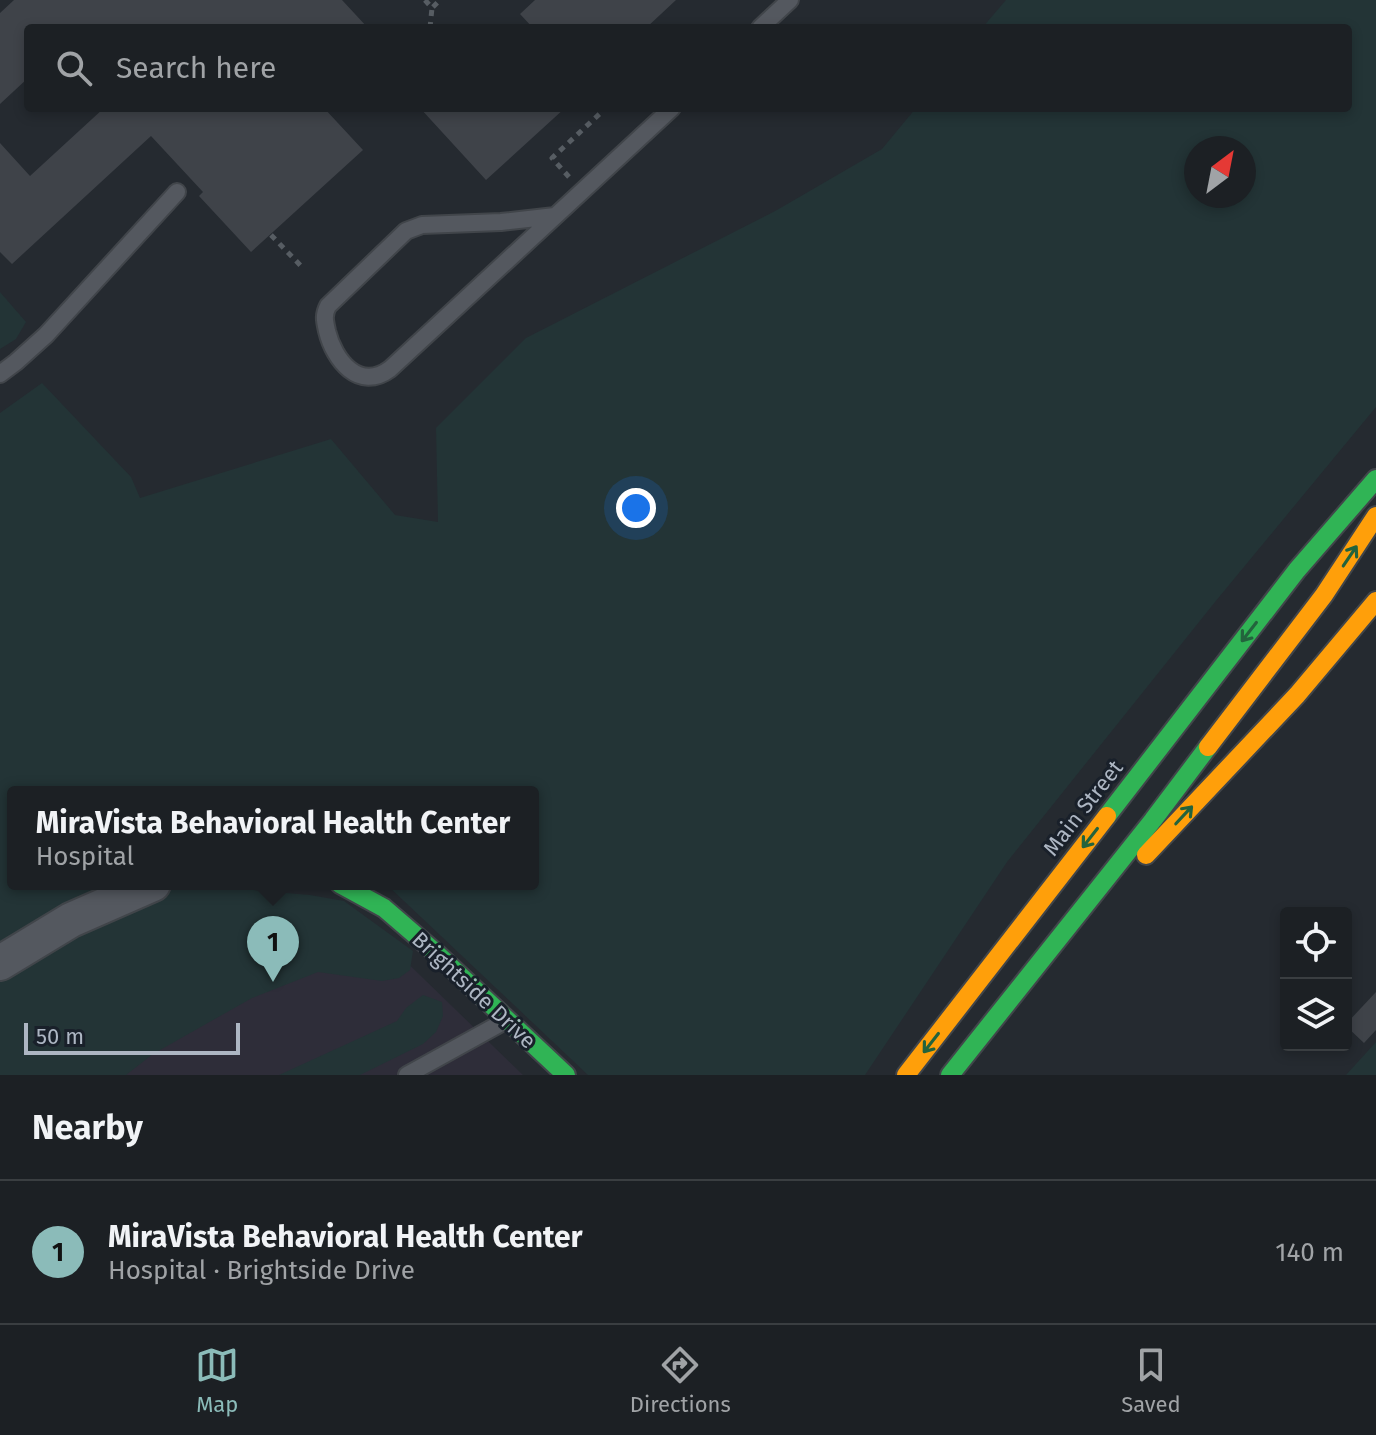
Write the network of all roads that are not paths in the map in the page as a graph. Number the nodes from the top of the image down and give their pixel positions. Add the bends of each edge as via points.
1 (790, 0) edge
2 (764, 24) edge
3 (668, 112) edge
4 (177, 192) dead end
5 (555, 216) junction
6 (0, 374) edge
7 (1376, 479) edge
8 (1376, 498) edge
9 (1349, 509) junction
10 (1376, 516) edge
11 (1376, 601) edge
12 (139, 890) edge
13 (351, 890) edge
14 (0, 963) edge
15 (1015, 993) junction
16 (507, 1020) junction
17 (407, 1075) edge
18 (566, 1075) edge
19 (906, 1075) edge
20 (950, 1075) edge

1 - 2 lane
3 - 5 lane
4 - 6 lane via 46,335
5 - 5 lane via 422,225 406,231 328,306 324,315 337,358 356,373 384,373
7 - 9 main road, Main Street
8 - 9 main road
9 -> 19 main road, Main Street
15 -> 10 main road via 1324,595
15 -> 11 main road via 1297,695
12 - 14 street via 71,920
13 - 16 main road, Brightside Drive via 384,908
15 - 20 main road
16 - 17 lane
16 - 18 main road, Brightside Drive

